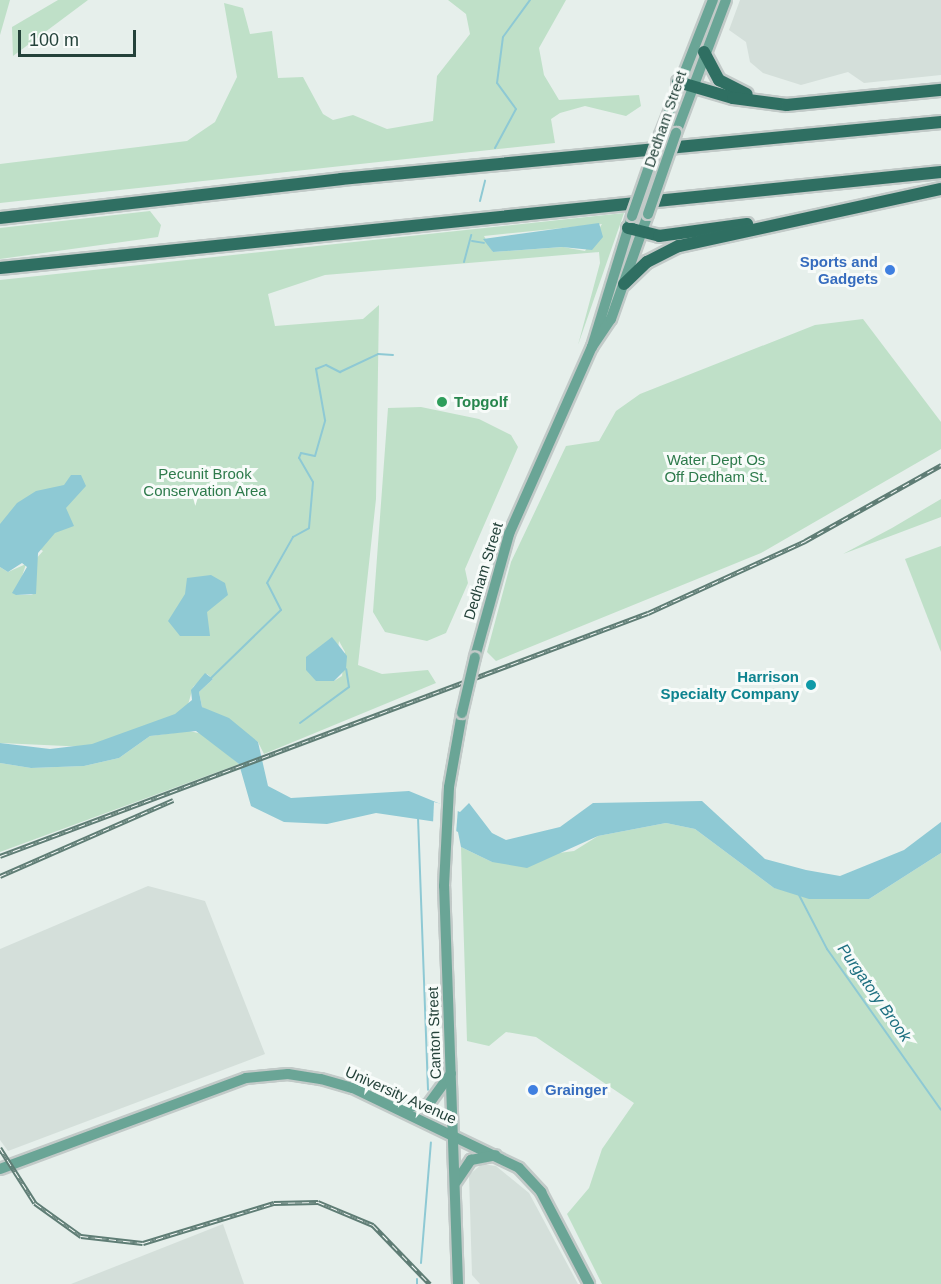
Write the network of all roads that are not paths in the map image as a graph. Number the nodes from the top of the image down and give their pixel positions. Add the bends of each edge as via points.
1 (712, 0) edge
2 (726, 0) edge
3 (704, 52) junction
4 (678, 82) junction
5 (692, 86) junction
6 (941, 90) edge
7 (808, 102) junction
8 (941, 122) edge
9 (941, 172) edge
10 (941, 189) edge
11 (814, 216) junction
12 (0, 218) edge
13 (630, 222) junction
14 (642, 233) junction
15 (0, 268) edge
16 (624, 285) junction
17 (592, 347) junction
18 (447, 817) joint
19 (451, 1073) junction
20 (393, 1106) junction
21 (453, 1134) junction
22 (501, 1157) junction
23 (0, 1169) edge
24 (455, 1185) junction
25 (458, 1284) edge
26 (589, 1284) edge

1 - 4 main road, Dedham Street
2 - 3 main road, Dedham Street
3 - 5 main road, Dedham Street
3 - 7 highway via 717,78 732,89
4 - 5 highway
4 - 13 main road, Dedham Street, bridge
5 - 7 highway via 761,103
5 - 14 main road, Dedham Street, bridge
6 - 7 highway
8 - 12 highway via 260,187
9 - 15 highway
10 - 11 highway
11 - 14 highway via 668,236
11 - 16 highway via 679,246 647,262
13 - 14 highway
13 - 17 main road, Dedham Street
14 - 16 main road, Dedham Street
16 - 17 main road, Dedham Street
17 - 18 main road, Dedham Street, bridge via 507,538 462,713
18 - 19 main road, Canton Street
19 - 20 main road via 428,1105
19 - 21 main road, Canton Street
20 - 21 main road, University Avenue
20 - 23 main road, University Avenue via 333,1082 261,1076
21 - 22 main road, University Avenue
21 - 24 main road, Canton Street
22 - 24 main road via 471,1160
22 - 26 main road, University Avenue via 537,1187
24 - 25 main road, Canton Street

